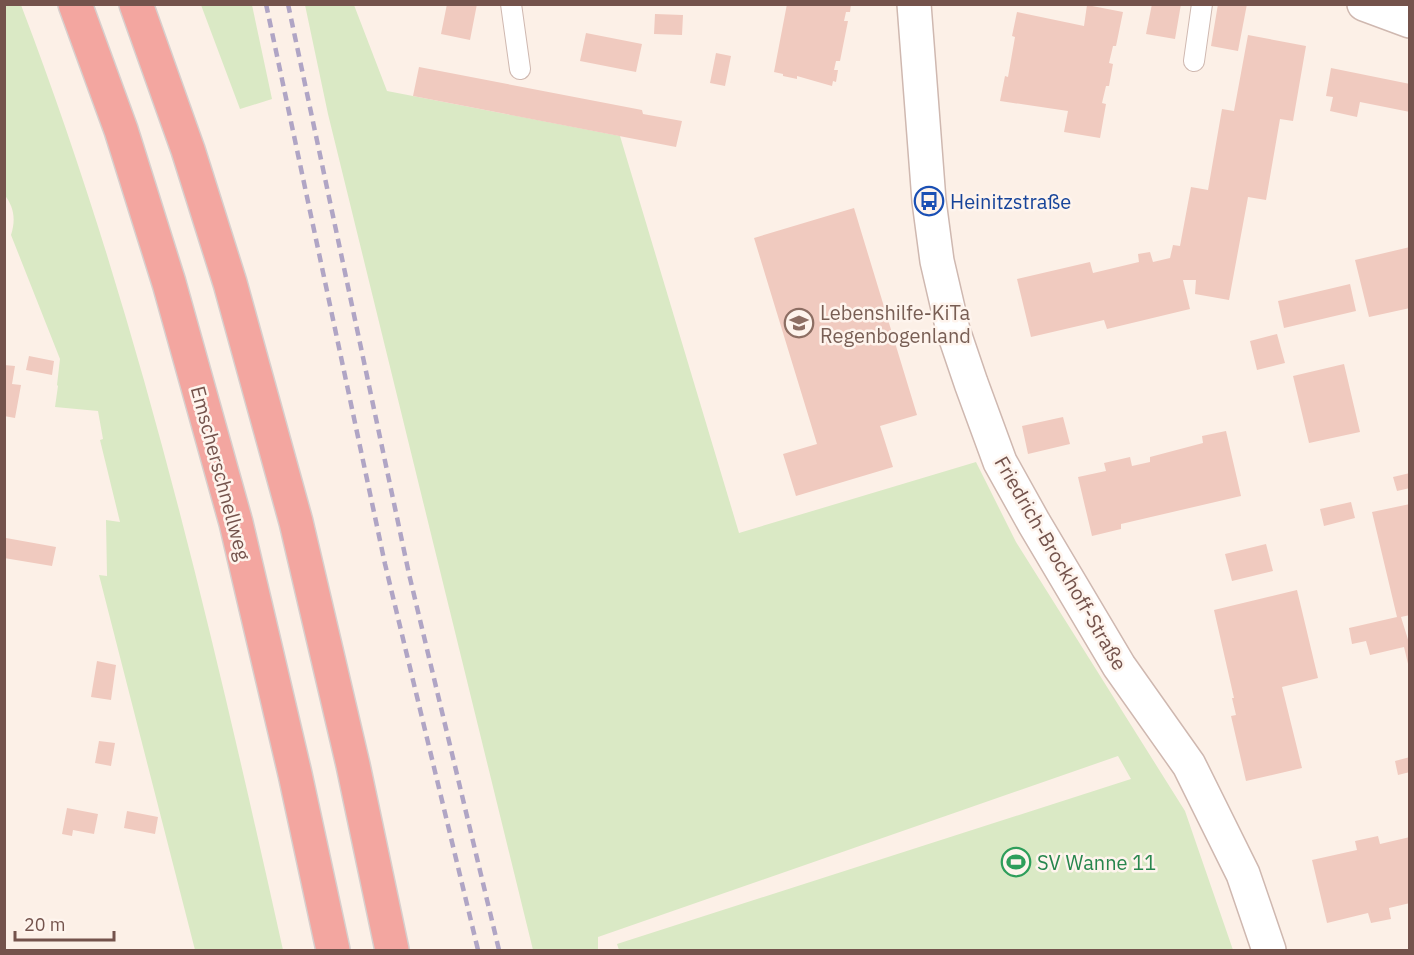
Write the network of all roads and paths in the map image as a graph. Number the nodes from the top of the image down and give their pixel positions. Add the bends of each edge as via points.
1 (75, 4) edge
2 (136, 4) edge
3 (512, 4) edge
4 (914, 4) edge
5 (1202, 4) edge
6 (1364, 4) edge
7 (1410, 21) edge
8 (1194, 61) dead end
9 (520, 69) dead end
10 (333, 951) edge
11 (392, 951) edge
12 (1269, 951) edge

1 - 10 highway, Emscherschnellweg via 170,283 236,523
2 - 11 highway via 230,283 296,522
3 - 9 lane
4 - 12 street, Friedrich-Brockhoff-Straße via 937,261 970,383 1000,462 1034,523 1119,666 1190,765 1243,874
5 - 8 lane
6 - 7 street

